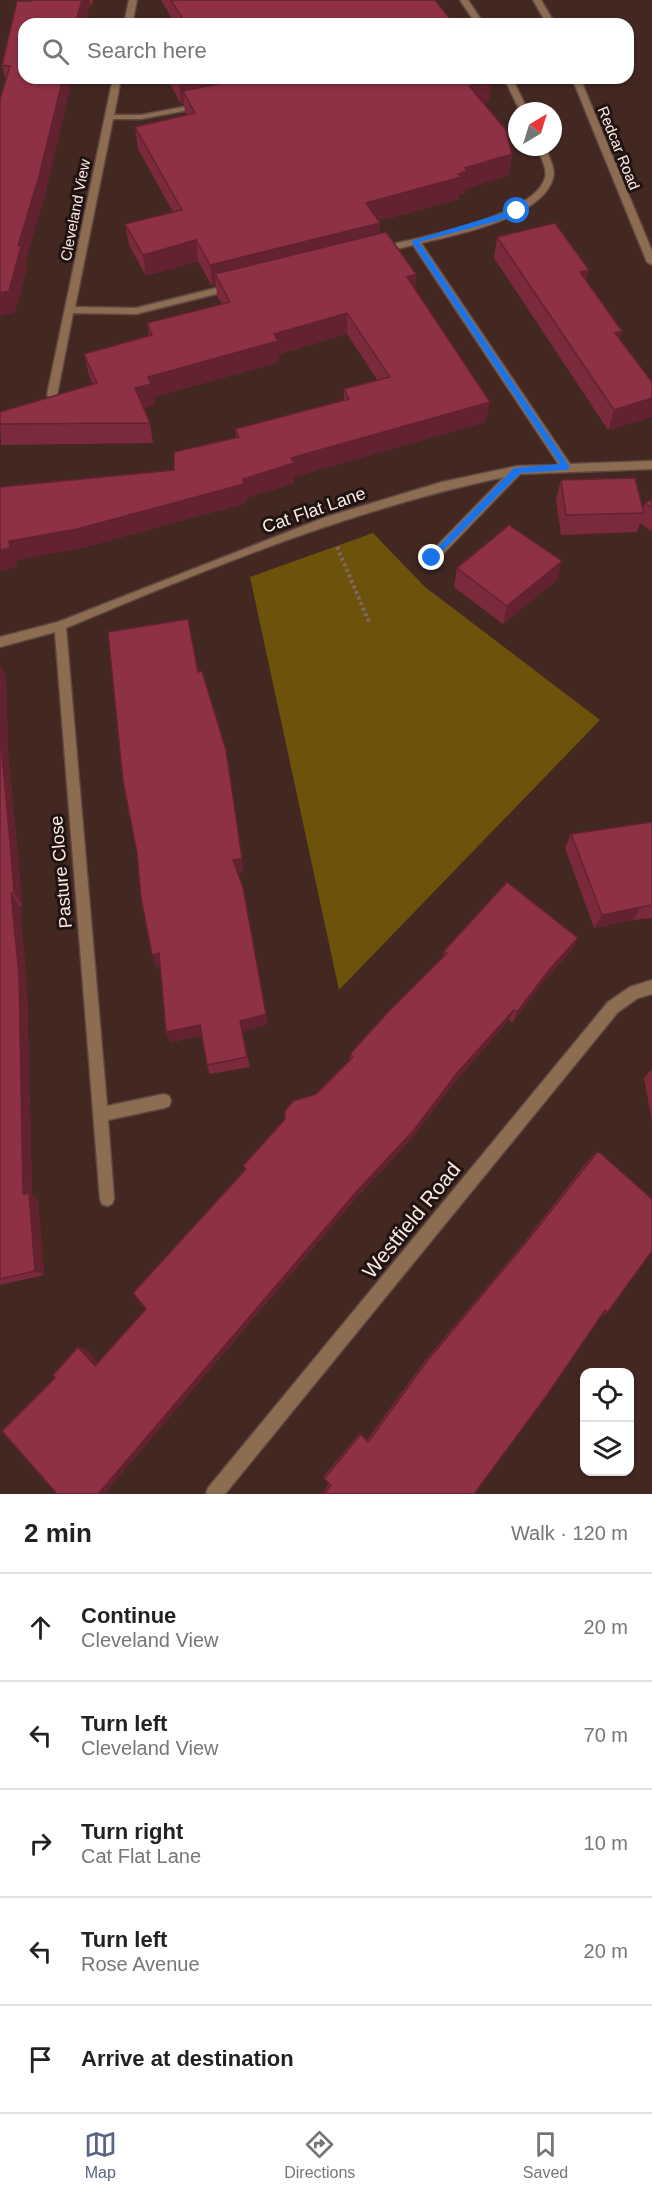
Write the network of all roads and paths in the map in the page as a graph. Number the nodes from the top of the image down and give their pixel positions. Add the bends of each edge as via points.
1 (134, 0) edge
2 (464, 0) edge
3 (537, 0) edge
4 (130, 18) edge
5 (476, 18) edge
6 (548, 18) edge
7 (116, 84) edge
8 (511, 84) edge
9 (578, 84) edge
10 (520, 102) edge
11 (212, 103) edge
12 (109, 117) junction
13 (544, 156) edge
14 (415, 241) junction
15 (368, 253) edge
16 (652, 262) edge
17 (240, 285) edge
18 (71, 309) junction
19 (52, 394) edge
20 (652, 465) edge
21 (566, 467) junction
22 (517, 470) junction
23 (326, 521) junction
24 (432, 558) dead end
25 (370, 624) dead end
26 (60, 627) junction
27 (0, 642) edge
28 (652, 987) edge
29 (164, 1101) dead end
30 (100, 1115) junction
31 (108, 1199) dead end
32 (214, 1494) edge

1 - 4 street
2 - 5 street
3 - 6 street
7 - 12 street, Cleveland View
8 - 10 street
9 - 16 street, Redcar Road
11 - 12 street via 141,117
12 - 18 street, Cleveland View
13 - 14 street via 549,178 544,188 517,211
14 - 15 street
14 - 21 street
17 - 18 street via 136,311
18 - 19 street, Cleveland View
20 - 21 street, Cat Flat Lane
21 - 22 street, Cat Flat Lane
22 - 23 street, Cat Flat Lane via 442,486
22 - 24 street
23 - 25 path
23 - 26 street, Cat Flat Lane
26 - 27 street, Cat Flat Lane
26 - 30 street, Pasture Close
28 - 32 street, Westfield Road via 635,992 613,1007
29 - 30 street
30 - 31 street, Pasture Close

